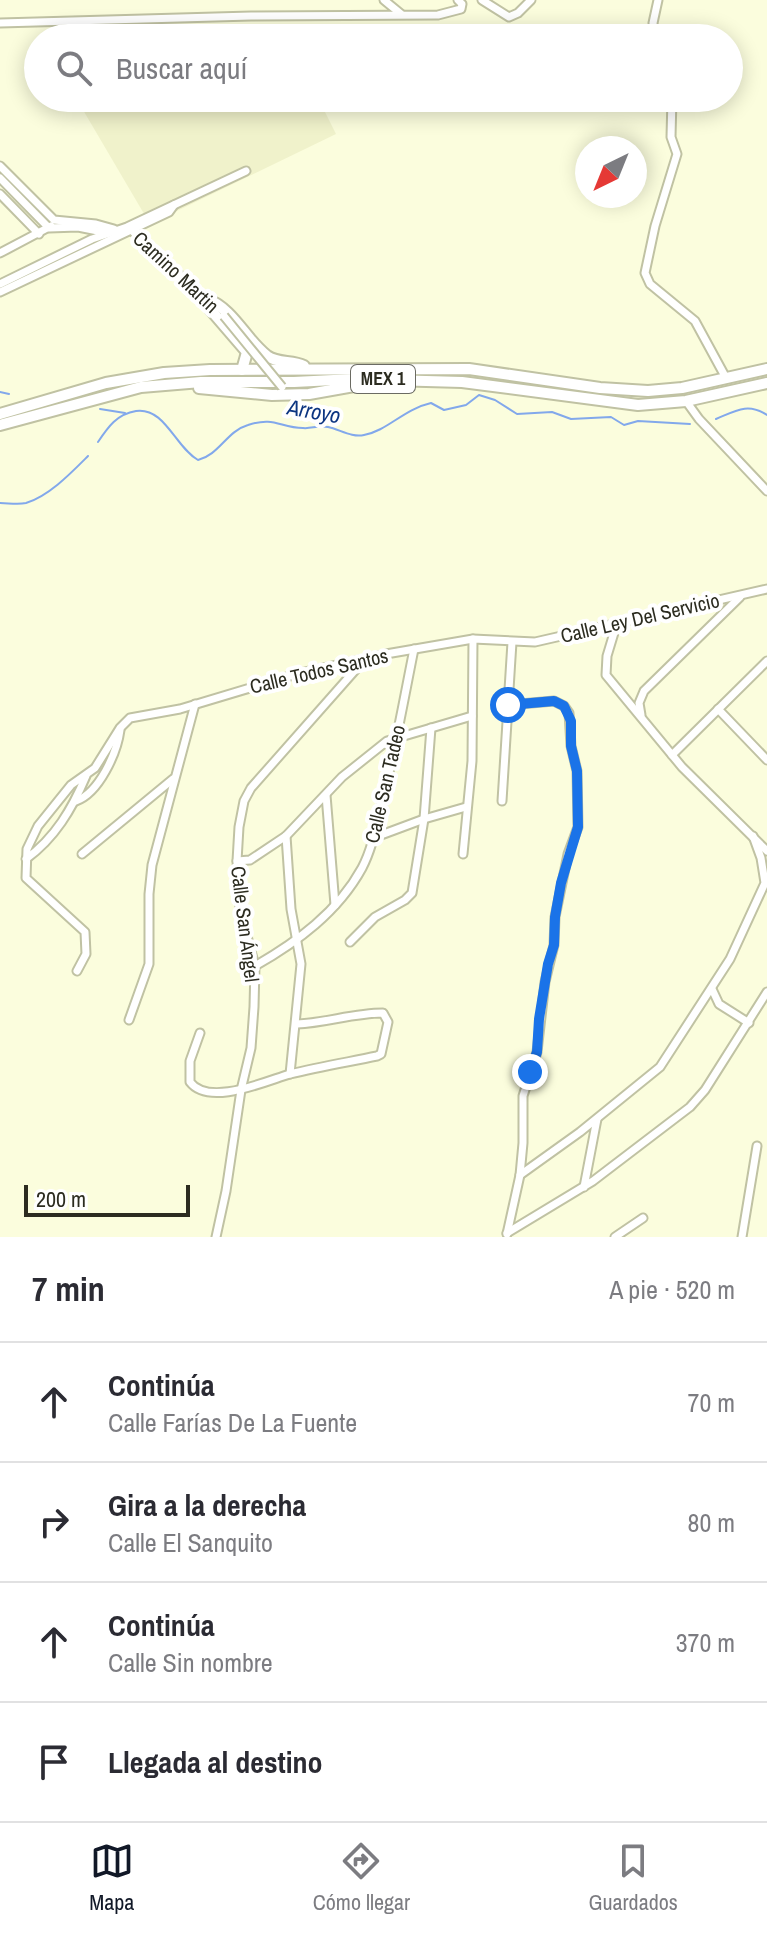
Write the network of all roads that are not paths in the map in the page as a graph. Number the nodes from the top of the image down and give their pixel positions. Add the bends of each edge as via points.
1 (384, 0) edge
2 (482, 0) edge
3 (531, 0) edge
4 (658, 0) edge
5 (460, 3) edge
6 (401, 14) junction
7 (0, 23) edge
8 (653, 24) edge
9 (672, 112) edge
10 (0, 166) edge
11 (246, 171) dead end
12 (0, 178) edge
13 (1, 197) edge
14 (52, 224) junction
15 (129, 229) junction
16 (114, 233) junction
17 (39, 234) junction
18 (0, 253) edge
19 (0, 284) edge
20 (0, 292) edge
21 (207, 299) junction
22 (309, 369) junction
23 (767, 369) edge
24 (242, 370) junction
25 (726, 378) junction
26 (411, 379) junction
27 (767, 383) edge
28 (165, 384) junction
29 (284, 391) junction
30 (686, 401) junction
31 (0, 414) edge
32 (0, 425) edge
33 (767, 491) edge
34 (767, 589) edge
35 (742, 595) junction
36 (617, 623) junction
37 (473, 639) junction
38 (512, 642) junction
39 (414, 649) junction
40 (365, 659) junction
41 (765, 667) edge
42 (195, 704) junction
43 (508, 705) junction
44 (718, 709) junction
45 (472, 716) junction
46 (641, 717) junction
47 (120, 728) junction
48 (431, 728) junction
49 (397, 737) junction
50 (672, 755) junction
51 (767, 760) edge
52 (86, 776) junction
53 (173, 779) junction
54 (326, 795) junction
55 (76, 801) junction
56 (502, 801) dead end
57 (466, 807) junction
58 (424, 819) junction
59 (286, 836) junction
60 (753, 836) junction
61 (373, 838) junction
62 (767, 851) edge
63 (82, 854) dead end
64 (463, 854) dead end
65 (26, 859) junction
66 (237, 861) junction
67 (335, 905) junction
68 (297, 938) junction
69 (350, 942) dead end
70 (255, 966) junction
71 (77, 971) dead end
72 (712, 989) junction
73 (767, 992) edge
74 (129, 1020) dead end
75 (749, 1023) junction
76 (297, 1024) junction
77 (200, 1033) dead end
78 (290, 1074) junction
79 (241, 1090) junction
80 (597, 1118) junction
81 (757, 1146) dead end
82 (520, 1175) junction
83 (584, 1187) junction
84 (643, 1218) dead end
85 (505, 1235) edge
86 (216, 1237) edge
87 (615, 1237) edge
88 (742, 1237) edge

1 - 6 street
2 - 3 street via 509,17
4 - 8 street
5 - 6 street via 457,12
6 - 7 street
9 - 25 street via 677,154 645,276 695,321
10 - 14 street
11 - 15 street
12 - 14 street
13 - 17 street
14 - 16 street via 96,224
14 - 17 street
15 - 16 street
15 - 21 street, Camino Martin
16 - 19 street
16 - 20 street
17 - 18 street
21 - 22 highway via 220,305 266,355
21 - 24 highway via 247,352
21 - 29 street, Camino Martin, bridge
22 - 24 highway, MEX 1
22 - 25 highway, MEX 1 via 469,369 626,391 682,388
23 - 25 highway, MEX 1
24 - 31 highway, MEX 1 via 139,377
26 - 28 highway, MEX 1
26 - 29 highway via 309,394
26 - 30 highway, MEX 1 via 623,404
27 - 30 highway, MEX 1
28 - 29 highway
28 - 32 highway, MEX 1
30 - 33 street
34 - 35 street, Calle Ley Del Servicio
35 - 36 street, Calle Ley Del Servicio
35 - 46 street via 644,691
36 - 38 street, Calle Ley Del Servicio via 535,642
36 - 46 street via 606,675
37 - 38 street, Calle Todos Santos
37 - 39 street, Calle Todos Santos
37 - 45 street
38 - 43 street
39 - 40 street, Calle Todos Santos
39 - 49 street, Calle San Tadeo
40 - 42 street, Calle Todos Santos
40 - 66 street, Calle San Ángel via 251,788 239,827
41 - 44 street
42 - 47 street, Calle Todos Santos via 130,718
42 - 53 street
43 - 56 street
43 - 82 street via 554,701 564,706 577,771 578,827 555,917 537,1052 523,1096
44 - 50 street
44 - 51 street
45 - 48 street
45 - 57 street
46 - 50 street
47 - 52 street
47 - 55 street via 113,757 86,796
48 - 49 street
48 - 58 street
49 - 54 street via 357,764
49 - 61 street, Calle San Tadeo
50 - 60 street
52 - 55 street
52 - 65 street via 71,785 45,816
53 - 63 street
53 - 74 street via 150,880 149,964
54 - 59 street
54 - 67 street
55 - 65 street via 47,841
57 - 58 street
57 - 64 street
58 - 61 street
58 - 69 street via 412,893 375,917
59 - 66 street via 250,860
59 - 68 street
60 - 62 street
60 - 72 street via 765,883
61 - 67 street, Calle San Tadeo via 361,870
65 - 71 street via 26,878 85,932 86,954
66 - 70 street, Calle San Ángel via 240,910
67 - 68 street, Calle San Tadeo
68 - 70 street, Calle San Tadeo
68 - 76 street
70 - 79 street, Calle San Ángel via 251,1048
72 - 75 street via 719,1004
72 - 80 street via 660,1067
73 - 75 street
75 - 83 street via 690,1107
76 - 78 street
76 - 78 street via 364,1013 383,1013 388,1022 381,1054
77 - 79 street via 190,1061 192,1086 213,1092
78 - 79 street
79 - 86 street, Calle San Ángel
80 - 82 street
80 - 83 street
81 - 88 street
82 - 85 street
83 - 85 street
84 - 87 street

